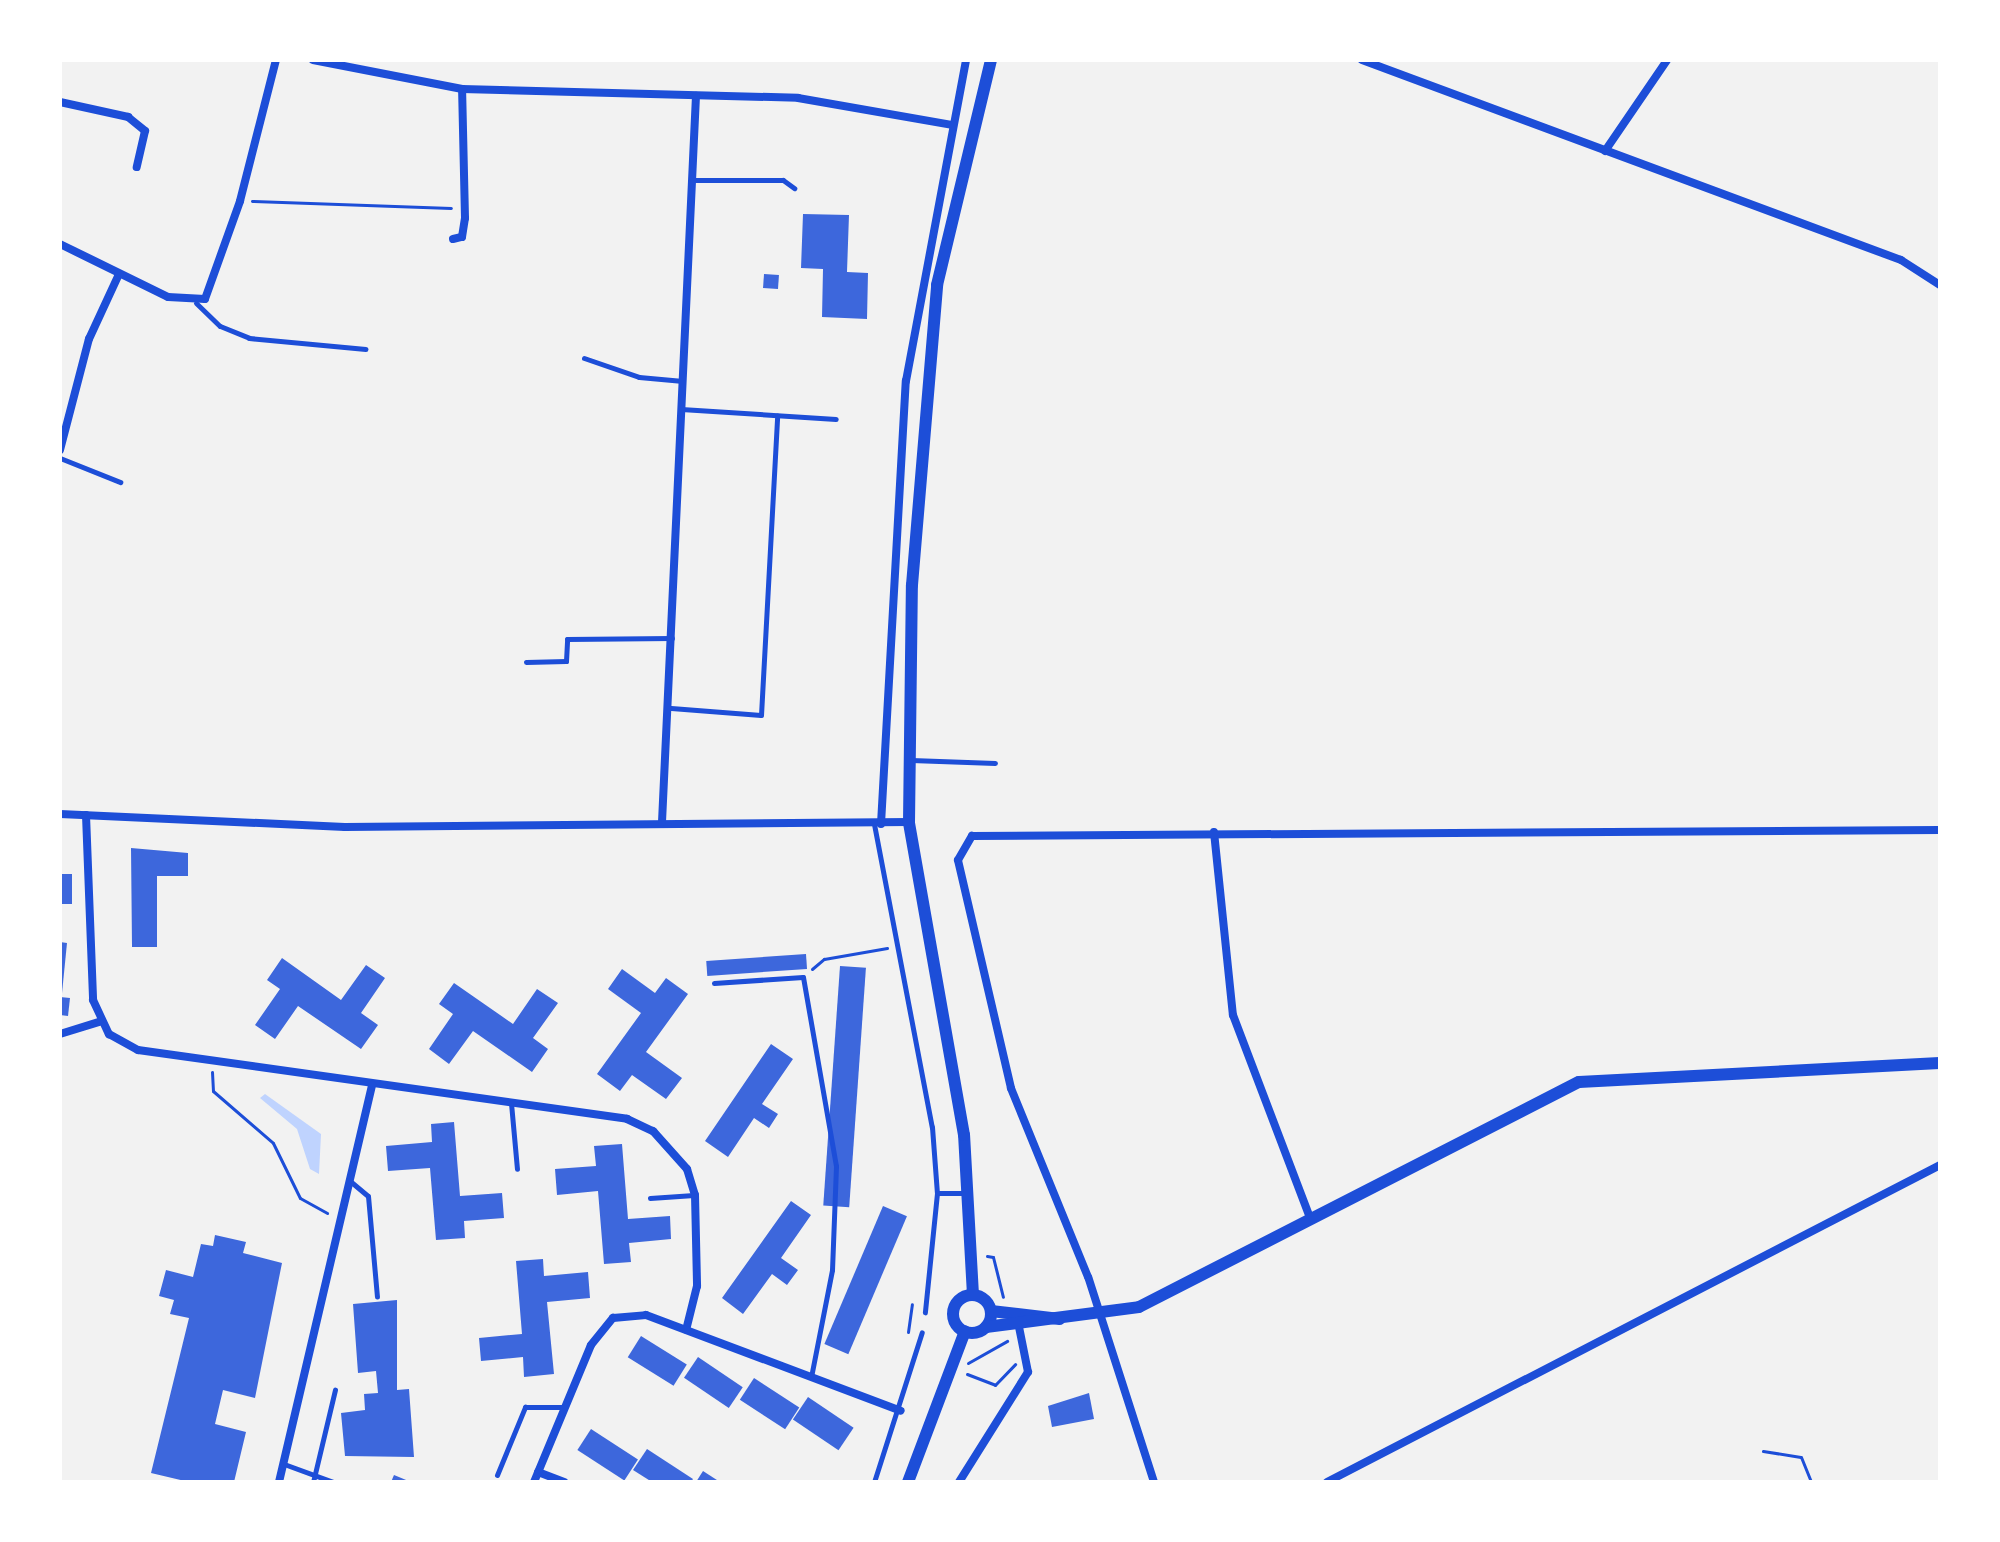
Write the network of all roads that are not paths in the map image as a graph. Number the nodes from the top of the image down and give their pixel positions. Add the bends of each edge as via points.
1 (276, 60) edge
2 (313, 60) edge
3 (966, 60) edge
4 (991, 60) edge
5 (1362, 60) edge
6 (1667, 60) edge
7 (462, 89) junction
8 (696, 96) junction
9 (60, 102) edge
10 (952, 125) junction
11 (1605, 151) junction
12 (137, 167) dead end
13 (692, 180) junction
14 (794, 188) dead end
15 (453, 239) dead end
16 (60, 244) edge
17 (119, 274) junction
18 (1940, 285) edge
19 (196, 303) junction
20 (365, 349) dead end
21 (584, 358) dead end
22 (683, 381) junction
23 (681, 409) junction
24 (777, 415) junction
25 (836, 419) dead end
26 (60, 450) edge
27 (60, 458) edge
28 (120, 482) dead end
29 (673, 638) junction
30 (526, 662) dead end
31 (671, 708) junction
32 (910, 760) junction
33 (995, 763) dead end
34 (60, 814) edge
35 (86, 815) junction
36 (662, 822) junction
37 (909, 822) junction
38 (878, 824) junction
39 (1940, 830) edge
40 (1214, 832) junction
41 (714, 983) dead end
42 (99, 1022) junction
43 (60, 1034) edge
44 (1940, 1063) edge
45 (372, 1085) junction
46 (511, 1103) junction
47 (1940, 1165) edge
48 (517, 1169) dead end
49 (350, 1181) junction
50 (937, 1193) junction
51 (968, 1193) junction
52 (695, 1195) junction
53 (650, 1198) dead end
54 (1312, 1221) junction
55 (973, 1295) junction
56 (377, 1297) dead end
57 (991, 1311) junction
58 (925, 1312) dead end
59 (1100, 1316) junction
60 (1060, 1319) junction
61 (986, 1327) junction
62 (686, 1330) junction
63 (965, 1331) junction
64 (1021, 1331) junction
65 (922, 1332) dead end
66 (811, 1377) junction
67 (335, 1390) dead end
68 (565, 1407) junction
69 (901, 1411) junction
70 (284, 1464) junction
71 (538, 1472) junction
72 (497, 1475) dead end
73 (314, 1479) edge
74 (279, 1482) edge
75 (333, 1482) edge
76 (534, 1482) edge
77 (564, 1482) edge
78 (874, 1482) edge
79 (908, 1482) edge
80 (959, 1482) edge
81 (1154, 1482) edge
82 (1327, 1482) edge

1 - 19 street via 240,201 209,295
2 - 7 street
3 - 10 street
4 - 32 street via 937,285 913,560
5 - 11 street
6 - 11 street
7 - 8 street
7 - 15 street via 465,208 462,237
8 - 10 street via 798,98
8 - 13 street
9 - 12 street via 128,117 145,131
10 - 38 street via 906,381
11 - 18 street via 1901,260
13 - 14 lane via 783,180
13 - 22 street
16 - 17 street
17 - 19 street
17 - 26 street via 89,339
19 - 20 lane via 220,326 249,338
21 - 22 lane via 639,377
22 - 23 street
23 - 24 lane
23 - 29 street
24 - 25 lane
24 - 31 lane via 761,715
27 - 28 lane
29 - 30 lane via 567,639 566,661
29 - 31 street
31 - 36 street
32 - 33 lane
32 - 37 street
34 - 35 street
35 - 36 street via 345,827
35 - 42 street
36 - 38 street
37 - 38 street
37 - 51 street via 953,1053
38 - 50 lane via 895,946 922,1058
39 - 40 street
40 - 54 street via 1233,1015
40 - 59 street via 972,836 958,860 1011,1088
41 - 66 lane via 803,977 836,1166 832,1270
42 - 43 street
42 - 45 street via 123,1046
44 - 54 street via 1579,1082
45 - 46 street
45 - 49 street
46 - 48 lane
46 - 52 street via 627,1119 653,1131 687,1169
47 - 82 street
49 - 56 lane via 368,1196
49 - 70 street
50 - 51 lane
50 - 58 lane
51 - 55 street
52 - 53 lane
52 - 62 street via 697,1286
54 - 59 street via 1152,1301
55 - 57 street
55 - 63 street via 953,1310
57 - 60 street
57 - 61 street
59 - 60 street
59 - 81 street
60 - 64 street
61 - 63 street
61 - 64 street
62 - 66 street
62 - 68 street via 646,1315 613,1318 591,1345
63 - 79 street
64 - 80 street via 1030,1358
65 - 69 lane
66 - 69 street
67 - 73 lane
68 - 71 street
68 - 72 lane via 525,1407
69 - 78 lane
70 - 73 lane
70 - 74 street
71 - 76 street
71 - 77 street
73 - 75 lane

